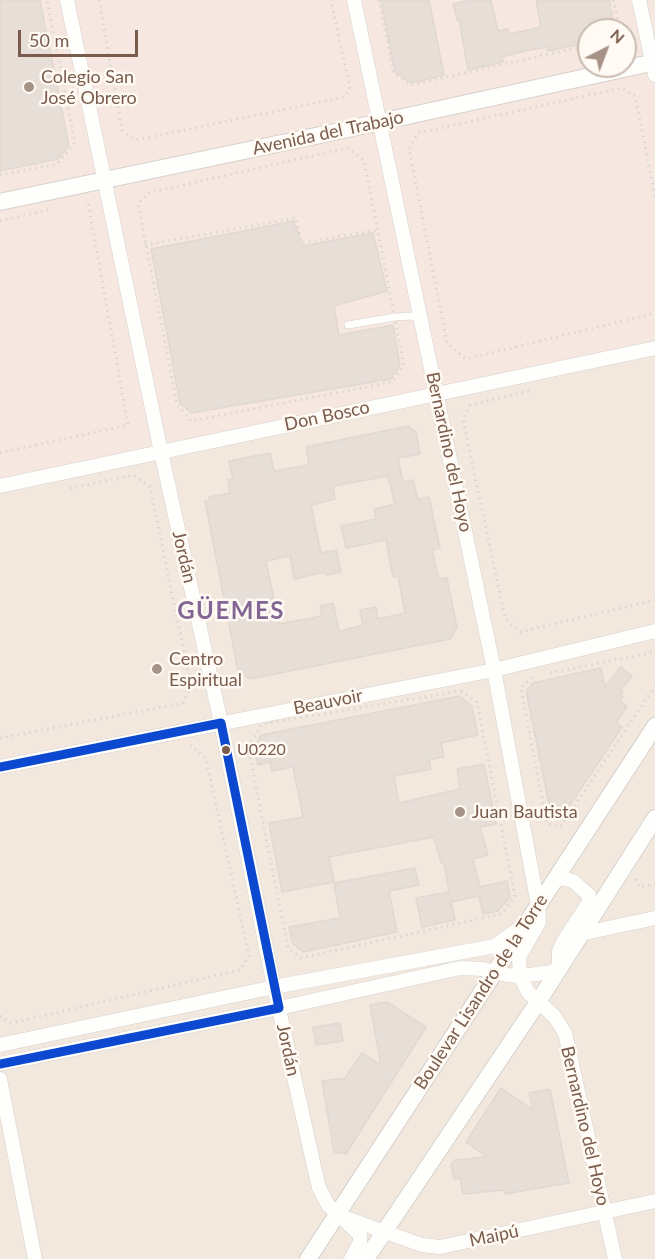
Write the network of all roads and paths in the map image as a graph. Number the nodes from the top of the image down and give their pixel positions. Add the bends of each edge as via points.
1 (47, 0) edge
2 (67, 0) edge
3 (99, 0) edge
4 (331, 0) edge
5 (354, 0) edge
6 (379, 0) edge
7 (614, 0) edge
8 (639, 0) edge
9 (618, 18) edge
10 (577, 48) edge
11 (654, 66) edge
12 (380, 121) junction
13 (0, 175) edge
14 (104, 180) junction
15 (655, 196) edge
16 (0, 202) edge
17 (77, 204) dead end
18 (55, 209) dead end
19 (0, 221) edge
20 (376, 230) junction
21 (145, 245) junction
22 (655, 313) edge
23 (395, 317) junction
24 (422, 320) junction
25 (348, 325) dead end
26 (655, 348) edge
27 (539, 389) dead end
28 (437, 393) junction
29 (161, 452) junction
30 (0, 453) edge
31 (0, 486) edge
32 (67, 489) dead end
33 (655, 600) edge
34 (655, 631) edge
35 (655, 652) edge
36 (494, 670) junction
37 (655, 686) edge
38 (461, 690) joint
39 (221, 723) junction
40 (655, 726) edge
41 (0, 738) edge
42 (188, 743) dead end
43 (0, 767) edge
44 (655, 818) edge
45 (634, 872) dead end
46 (553, 882) junction
47 (655, 884) edge
48 (538, 905) junction
49 (655, 918) edge
50 (529, 920) junction
51 (580, 934) junction
52 (559, 967) junction
53 (495, 972) junction
54 (520, 976) junction
55 (274, 987) junction
56 (538, 1002) junction
57 (279, 1008) junction
58 (0, 1016) edge
59 (0, 1045) edge
60 (0, 1064) edge
61 (0, 1079) edge
62 (655, 1201) edge
63 (604, 1211) junction
64 (336, 1214) junction
65 (385, 1232) junction
66 (35, 1259) edge
67 (308, 1259) edge
68 (351, 1259) edge
69 (366, 1259) edge
70 (615, 1259) edge

1 - 13 path via 75,143 57,164
2 - 14 street, Jordán
3 - 4 path via 122,130 136,140 344,96 350,89
5 - 12 street, Bernardino del Hoyo
6 - 10 path via 394,74 411,85
7 - 9 path
8 - 11 street
11 - 12 street, Avenida del Trabajo
12 - 14 street, Avenida del Trabajo
12 - 24 street, Bernardino del Hoyo
14 - 16 street, Avenida del Trabajo
14 - 29 street, Jordán
15 - 22 path via 634,96 621,88 418,133 409,150 447,343 466,359
17 - 30 path via 88,202 128,425
18 - 19 path
20 - 21 path via 302,243 296,218
20 - 21 path via 364,160 347,148 148,193 138,204
20 - 23 path
21 - 23 path via 177,404 191,421 392,382 404,365
23 - 24 lane
23 - 25 lane
24 - 28 street, Bernardino del Hoyo
26 - 28 street, Don Bosco
27 - 33 path via 470,405 463,420 505,618 520,632
28 - 29 street, Don Bosco
28 - 36 street, Bernardino del Hoyo
29 - 31 street, Don Bosco
29 - 39 street, Jordán
32 - 41 path via 133,475 150,487 191,685 183,703
34 - 36 street, Beauvoir
35 - 37 path via 530,678 521,688 547,824 561,826
36 - 39 street, Beauvoir
36 - 48 street, Bernardino del Hoyo
38 - 38 path via 477,702 515,896 501,914 301,958 288,948 248,747 262,724
39 - 43 street, Beauvoir
39 - 55 street, Jordán
40 - 46 street, Boulevar Lisandro de la Torre
42 - 58 path via 206,759 249,956 240,970 10,1023
44 - 51 street
45 - 47 path via 639,887
46 - 48 street, Boulevar Lisandro de la Torre
46 - 52 street via 573,881 589,895 589,902 559,951
48 - 50 street, Boulevar Lisandro de la Torre
48 - 54 street via 539,922 519,957
49 - 51 street
50 - 53 street, Boulevar Lisandro de la Torre
50 - 55 street via 495,946
51 - 52 street
52 - 54 street via 552,972
52 - 56 street
53 - 54 street
53 - 57 street via 460,968
53 - 64 street, Boulevar Lisandro de la Torre
54 - 56 street, Bernardino del Hoyo
55 - 57 street, Jordán
55 - 59 street
56 - 63 street, Bernardino del Hoyo via 565,1033
56 - 65 street
57 - 60 street
57 - 64 street, Jordán via 319,1188
61 - 66 street
62 - 63 street, Maipú
63 - 65 street, Maipú via 440,1247
63 - 70 street, Bernardino del Hoyo
64 - 65 street, Maipú
64 - 67 street, Boulevar Lisandro de la Torre
64 - 68 street, Jordán via 360,1235
65 - 69 street

